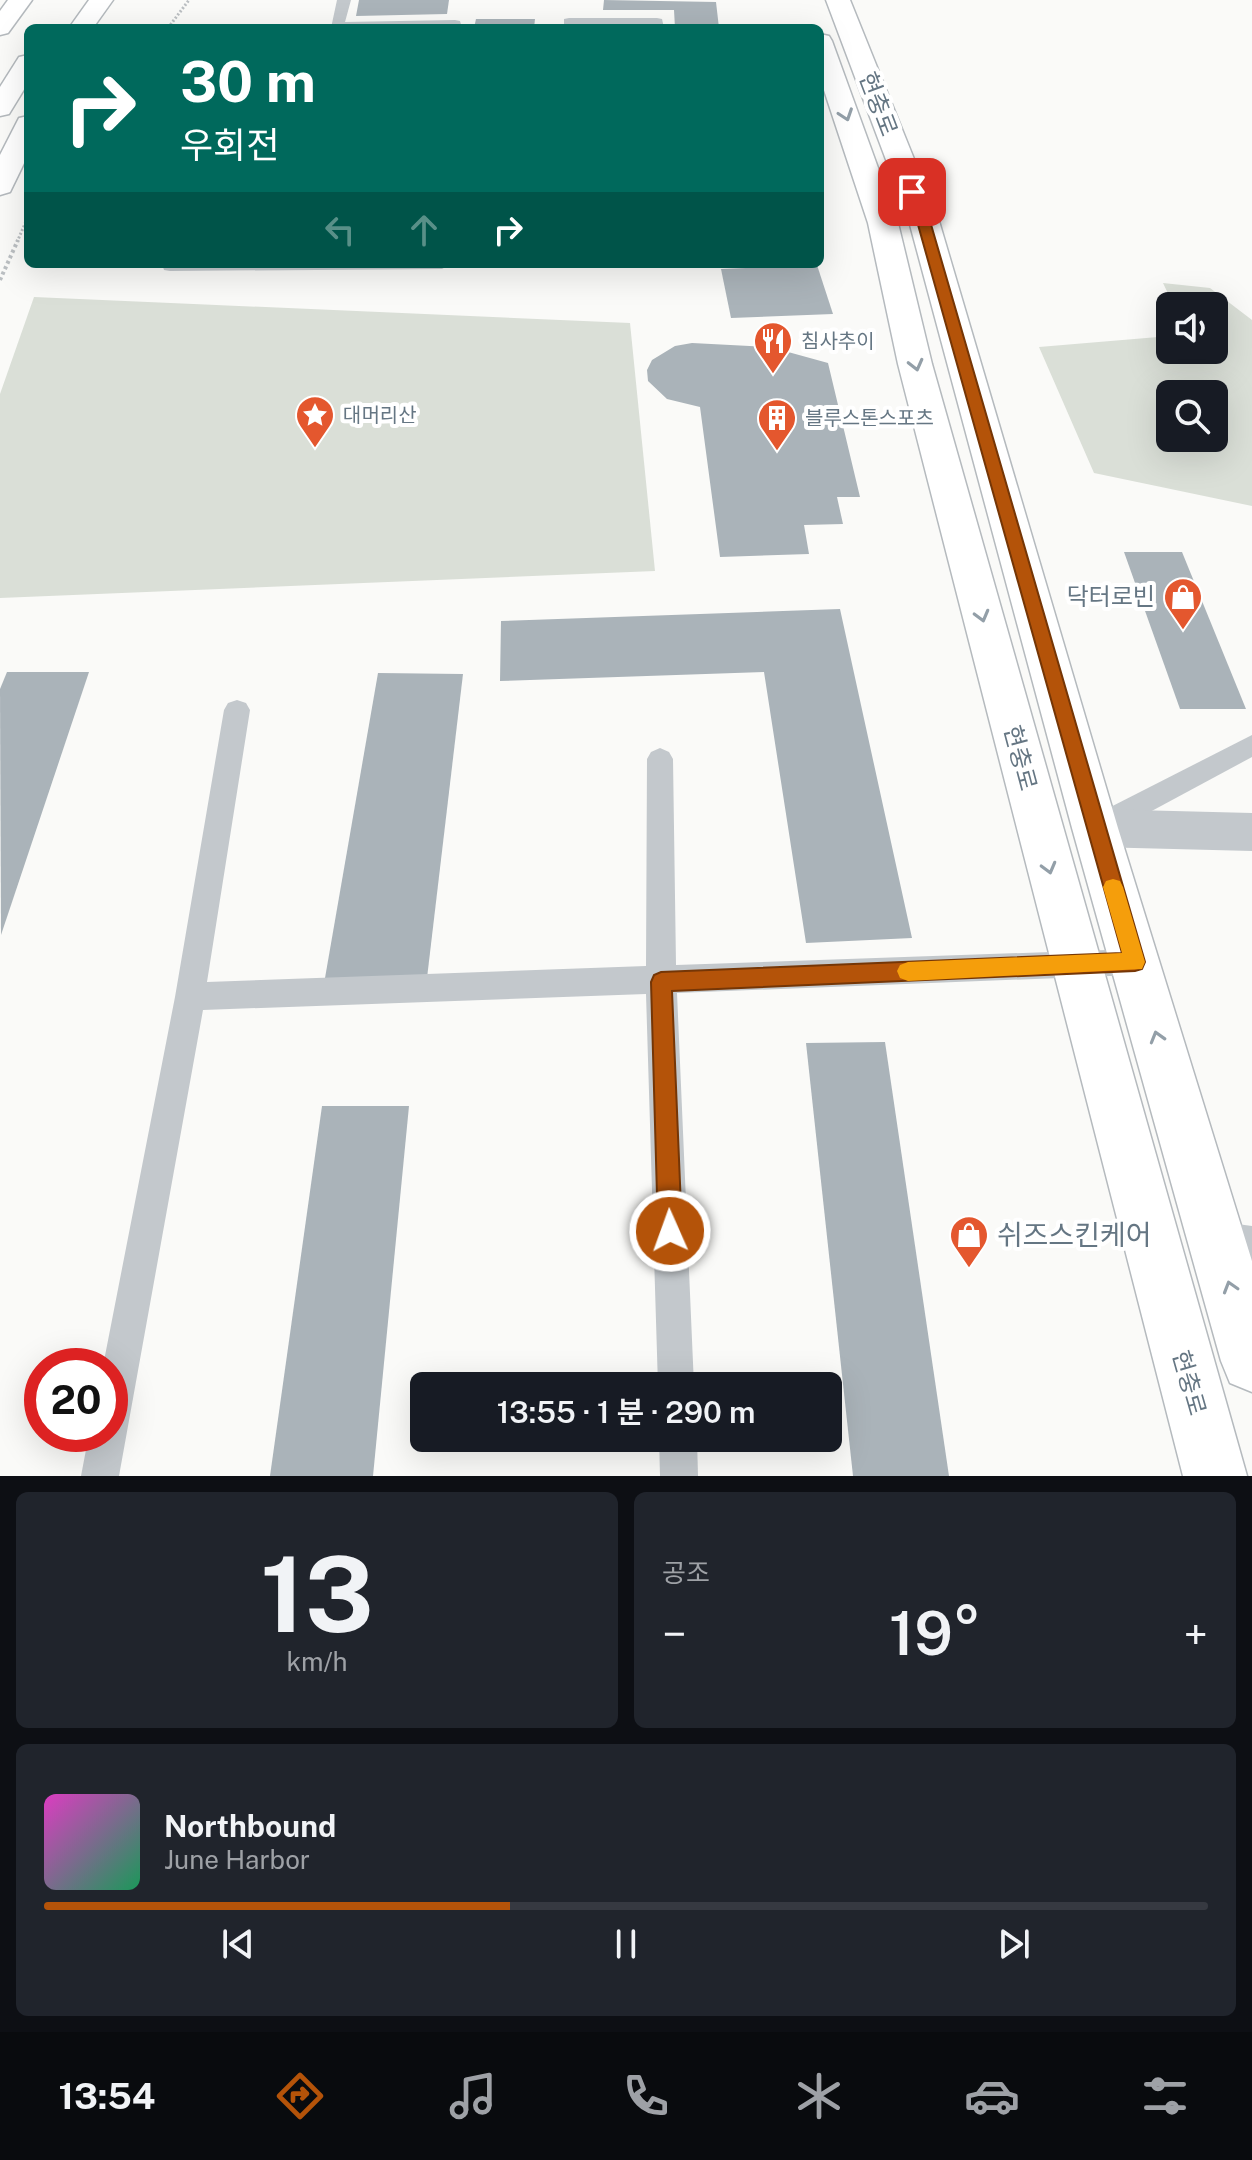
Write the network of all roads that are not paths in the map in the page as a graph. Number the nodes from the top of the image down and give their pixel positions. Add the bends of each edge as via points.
1 (20, 0) edge
2 (101, 0) edge
3 (344, 0) edge
4 (569, 20) edge
5 (84, 24) edge
6 (338, 24) edge
7 (657, 24) edge
8 (0, 28) edge
9 (824, 28) edge
10 (824, 32) edge
11 (24, 69) edge
12 (0, 108) edge
13 (24, 133) edge
14 (0, 186) edge
15 (237, 710) dead end
16 (1252, 745) edge
17 (660, 759) dead end
18 (1095, 828) junction
19 (1252, 832) edge
20 (1135, 962) junction
21 (1075, 964) junction
22 (661, 982) junction
23 (190, 997) junction
24 (1234, 1240) edge
25 (124, 1348) edge
26 (1252, 1361) edge
27 (675, 1372) edge
28 (105, 1452) edge
29 (678, 1452) edge
30 (100, 1476) edge
31 (679, 1476) edge
32 (1215, 1476) edge

1 - 8 main road
2 - 5 main road
3 - 6 lane
4 - 7 lane
9 - 18 main road, 현충로 via 924,221
10 -> 21 main road, 현충로 via 883,223 915,364
11 - 12 main road
13 - 14 main road
15 - 23 lane
16 - 18 lane
17 - 22 lane
18 - 19 street
18 - 20 main road, 현충로
20 - 21 lane
24 -> 20 main road, 현충로
21 - 22 lane
21 - 32 main road, 현충로
22 - 23 lane
22 - 27 lane
23 - 25 lane
26 -> 24 main road, 현충로
28 - 30 lane
29 - 31 lane

